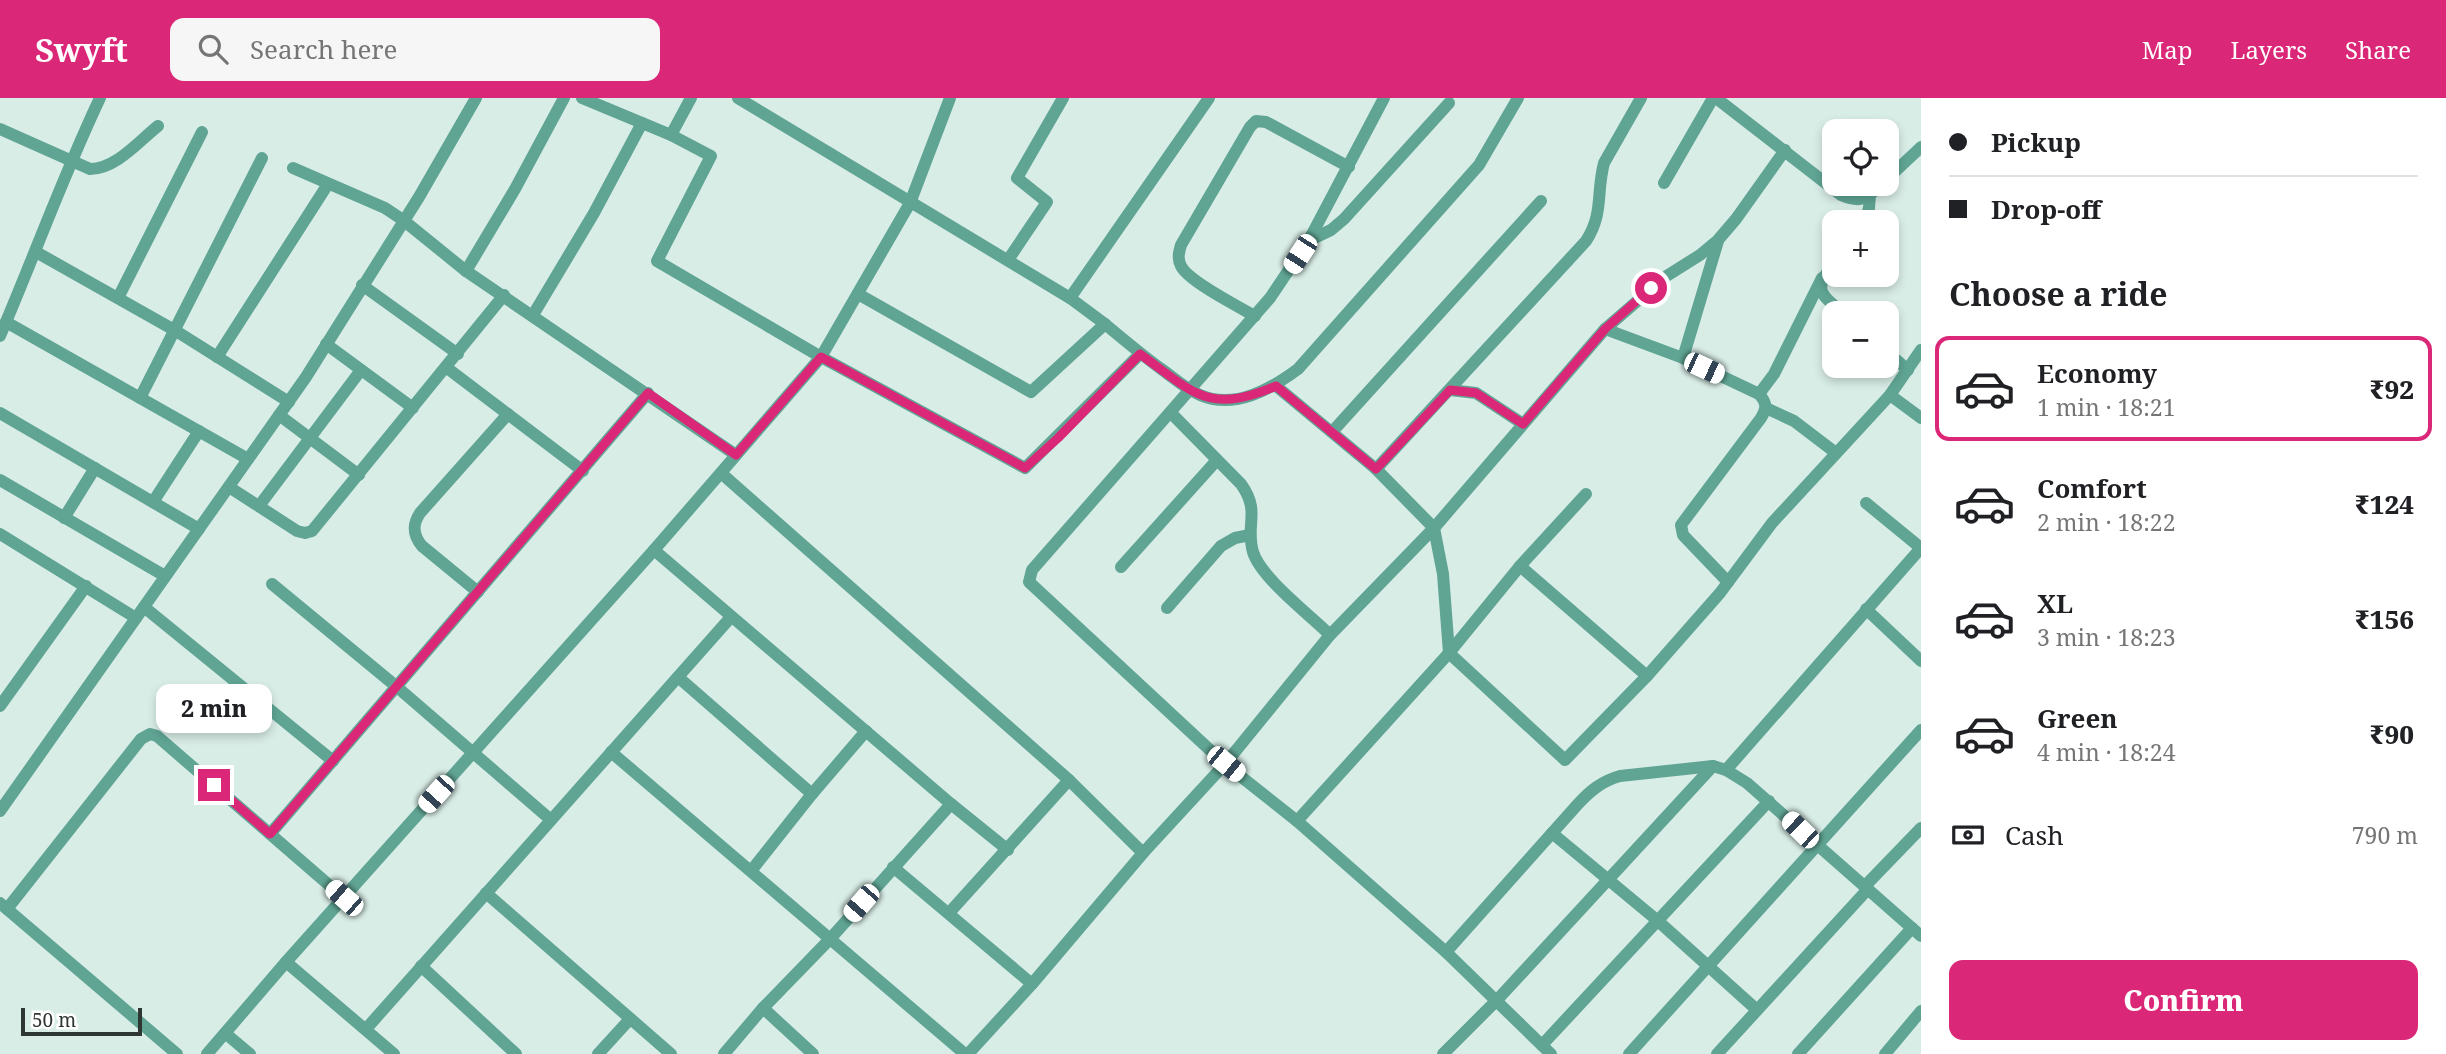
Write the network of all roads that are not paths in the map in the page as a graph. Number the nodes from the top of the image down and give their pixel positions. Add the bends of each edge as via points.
1 (100, 98) edge
2 (476, 98) edge
3 (564, 98) edge
4 (582, 98) edge
5 (691, 98) edge
6 (738, 98) edge
7 (950, 98) edge
8 (1063, 98) edge
9 (1209, 98) edge
10 (1384, 98) edge
11 (1518, 98) edge
12 (1641, 98) edge
13 (1715, 98) edge
14 (1449, 103) dead end
15 (642, 123) junction
16 (158, 126) dead end
17 (0, 129) edge
18 (202, 132) dead end
19 (671, 135) junction
20 (1921, 147) edge
21 (1785, 150) junction
22 (262, 158) dead end
23 (71, 159) junction
24 (1349, 167) junction
25 (293, 168) dead end
26 (1899, 168) edge
27 (1822, 180) edge
28 (1664, 183) dead end
29 (328, 184) junction
30 (1843, 196) edge
31 (1868, 196) edge
32 (1541, 201) dead end
33 (910, 203) junction
34 (403, 220) junction
35 (1309, 240) junction
36 (1718, 240) junction
37 (36, 252) junction
38 (1008, 260) junction
39 (466, 271) junction
40 (1822, 278) joint
41 (362, 285) junction
42 (858, 294) junction
43 (504, 295) junction
44 (1070, 298) junction
45 (118, 299) junction
46 (1829, 301) edge
47 (533, 315) junction
48 (1255, 316) junction
49 (6, 322) junction
50 (1105, 324) junction
51 (1605, 329) junction
52 (176, 331) junction
53 (0, 336) edge
54 (326, 344) junction
55 (1921, 351) edge
56 (458, 354) junction
57 (1140, 354) junction
58 (217, 357) junction
59 (821, 357) junction
60 (1683, 358) junction
61 (1899, 362) edge
62 (447, 368) junction
63 (361, 370) junction
64 (1908, 370) junction
65 (1276, 386) junction
66 (1450, 390) junction
67 (1191, 391) junction
68 (648, 393) junction
69 (1759, 394) junction
70 (1890, 395) junction
71 (140, 398) junction
72 (289, 402) junction
73 (413, 408) junction
74 (1766, 408) junction
75 (0, 413) edge
76 (508, 414) junction
77 (1171, 414) junction
78 (279, 415) junction
79 (1921, 418) edge
80 (1523, 424) junction
81 (199, 431) junction
82 (1332, 432) junction
83 (309, 438) junction
84 (1836, 453) junction
85 (736, 455) junction
86 (248, 459) junction
87 (1217, 460) junction
88 (95, 468) junction
89 (1376, 469) junction
90 (583, 471) junction
91 (721, 473) junction
92 (359, 475) junction
93 (0, 480) edge
94 (229, 486) junction
95 (1586, 494) dead end
96 (153, 502) junction
97 (1866, 503) dead end
98 (258, 506) junction
99 (64, 518) junction
100 (1434, 528) junction
101 (199, 529) junction
102 (0, 534) edge
103 (1250, 535) junction
104 (654, 550) junction
105 (1520, 566) junction
106 (1121, 568) dead end
107 (165, 576) junction
108 (1728, 582) junction
109 (272, 584) dead end
110 (86, 586) junction
111 (478, 592) junction
112 (144, 607) junction
113 (1167, 608) dead end
114 (1866, 609) junction
115 (731, 617) junction
116 (136, 618) junction
117 (1330, 635) junction
118 (1449, 653) junction
119 (1921, 661) edge
120 (1647, 676) junction
121 (678, 677) junction
122 (397, 687) junction
123 (0, 706) edge
124 (1921, 730) edge
125 (866, 731) junction
126 (473, 752) junction
127 (611, 752) junction
128 (333, 761) junction
129 (1226, 764) junction
130 (1713, 766) junction
131 (1726, 771) junction
132 (1069, 780) junction
133 (812, 794) junction
134 (1769, 801) junction
135 (951, 804) junction
136 (0, 811) edge
137 (551, 820) junction
138 (1297, 821) junction
139 (1921, 828) edge
140 (1552, 833) junction
141 (270, 834) junction
142 (1815, 845) junction
143 (1008, 850) junction
144 (1143, 853) junction
145 (893, 867) junction
146 (751, 871) junction
147 (1609, 878) junction
148 (1867, 887) junction
149 (486, 893) junction
150 (344, 898) junction
151 (3, 906) edge
152 (949, 914) junction
153 (1658, 920) junction
154 (1917, 932) edge
155 (830, 939) junction
156 (1446, 952) junction
157 (286, 962) junction
158 (1707, 965) junction
159 (421, 966) junction
160 (1032, 984) junction
161 (1498, 999) junction
162 (762, 1008) junction
163 (1757, 1010) junction
164 (1921, 1011) edge
165 (630, 1019) junction
166 (366, 1029) junction
167 (225, 1033) junction
168 (1546, 1050) edge
169 (177, 1054) edge
170 (207, 1054) edge
171 (250, 1054) edge
172 (394, 1054) edge
173 (516, 1054) edge
174 (598, 1054) edge
175 (671, 1054) edge
176 (724, 1054) edge
177 (813, 1054) edge
178 (966, 1054) edge
179 (1443, 1054) edge
180 (1629, 1054) edge
181 (1717, 1054) edge
182 (1798, 1054) edge
183 (1885, 1054) edge

1 - 23 street
2 - 34 street
3 - 39 street
4 - 15 street
5 - 19 street
6 - 33 street
7 - 33 street
8 - 38 street via 1017,178 1047,202
9 - 44 street
10 - 24 street
11 - 65 street via 1479,165 1298,369
12 - 66 street via 1604,163 1599,216 1586,241
13 - 21 street
13 - 28 street
14 - 35 street via 1344,219
15 - 19 street
15 - 47 street
16 - 23 street via 114,163 90,169
17 - 23 street
18 - 45 street
19 - 59 street via 711,156 657,261
20 - 26 street
21 - 27 street
21 - 36 street
22 - 52 street
23 - 37 street
24 - 35 street
24 - 48 street via 1266,122 1256,121 1250,127 1178,254 1182,270
25 - 29 street
29 - 34 street
29 - 58 street
30 - 31 street via 1853,200
32 - 82 street
33 - 38 street
33 - 42 street
34 - 39 street
34 - 41 street
35 - 48 street
36 - 51 street via 1646,292
36 - 60 street
37 - 45 street
37 - 49 street
38 - 44 street
39 - 43 street
40 - 46 street via 1820,290
40 - 69 street via 1774,374
41 - 54 street
41 - 56 street
42 - 50 street via 1031,392
42 - 59 street
43 - 47 street
43 - 56 street
44 - 50 street
45 - 52 street
47 - 68 street
48 - 67 street
49 - 53 street
49 - 71 street
50 - 57 street
51 - 60 street
51 - 80 street
52 - 58 street
52 - 71 street
54 - 63 street
54 - 72 street
55 - 64 street
56 - 62 street
57 - 59 street via 1025,468
57 - 67 street
58 - 72 street
59 - 85 street
60 - 69 street
61 - 64 street
62 - 73 street
62 - 76 street
63 - 73 street
63 - 83 street
64 - 70 street
65 - 67 street via 1230,399
65 - 82 street
66 - 80 street via 1476,393
66 - 89 street
67 - 77 street
68 - 85 street
68 - 90 street
69 - 74 street
70 - 79 street
70 - 84 street
71 - 81 street
72 - 78 street
73 - 92 street
74 - 84 street via 1794,421
74 - 108 street via 1681,525 1683,535
75 - 88 street
76 - 90 street
76 - 111 street via 415,522 416,539 422,546
77 - 87 street
77 - 129 street via 1032,570 1029,582
78 - 83 street
78 - 86 street
80 - 100 street
81 - 86 street
81 - 96 street
82 - 89 street
83 - 92 street
83 - 98 street
84 - 108 street via 1772,523
85 - 91 street
86 - 94 street
87 - 103 street via 1249,495
87 - 106 street
88 - 96 street
88 - 99 street
89 - 100 street
90 - 111 street
91 - 104 street
91 - 132 street
92 - 98 street via 312,531 297,531
93 - 99 street
94 - 98 street
94 - 101 street
95 - 105 street
96 - 101 street
97 - 114 street via 1921,548
99 - 107 street
100 - 117 street
100 - 118 street
101 - 107 street
102 - 110 street
103 - 113 street via 1221,546
103 - 117 street via 1253,552 1266,574
104 - 115 street
104 - 126 street
105 - 118 street
105 - 120 street
107 - 112 street
108 - 120 street
109 - 122 street
110 - 116 street
110 - 123 street
111 - 122 street
112 - 116 street
112 - 128 street
114 - 119 street
114 - 131 street
115 - 121 street
115 - 125 street
116 - 136 street
117 - 129 street
118 - 120 street via 1564,760
118 - 138 street
121 - 127 street
121 - 133 street
122 - 126 street
122 - 128 street
124 - 142 street
125 - 133 street
125 - 135 street
126 - 137 street
126 - 150 street
127 - 137 street
127 - 146 street
128 - 141 street
129 - 138 street
129 - 144 street
130 - 131 street
130 - 140 street via 1608,779 1588,793
130 - 147 street
131 - 134 street
132 - 143 street
132 - 144 street
133 - 146 street
134 - 142 street
134 - 153 street
135 - 143 street
135 - 145 street
137 - 149 street
138 - 156 street
139 - 148 street
140 - 147 street
140 - 156 street
141 - 150 street
141 - 151 street via 150,734 141,739
142 - 148 street
142 - 158 street
143 - 152 street
144 - 160 street
145 - 152 street
145 - 155 street
146 - 155 street
147 - 153 street
147 - 161 street
148 - 154 street
148 - 163 street
149 - 159 street
149 - 165 street
150 - 157 street
151 - 169 street
152 - 160 street
153 - 158 street
153 - 168 street
154 - 182 street
155 - 162 street
155 - 178 street
156 - 161 street
157 - 166 street
157 - 167 street
158 - 163 street
158 - 180 street
159 - 166 street
159 - 173 street
160 - 178 street
161 - 168 street
161 - 179 street
162 - 176 street
162 - 177 street
163 - 181 street
164 - 183 street
165 - 174 street
165 - 175 street
166 - 172 street
167 - 170 street
167 - 171 street

